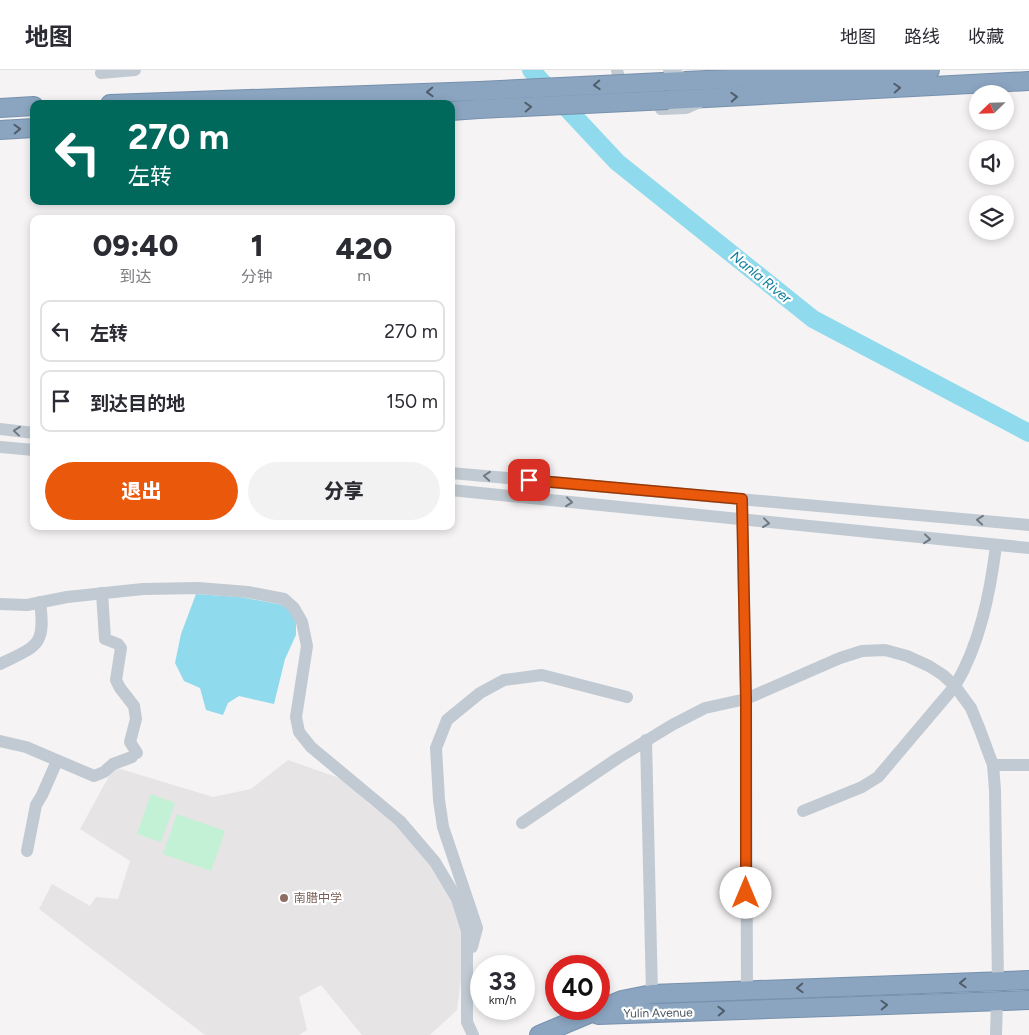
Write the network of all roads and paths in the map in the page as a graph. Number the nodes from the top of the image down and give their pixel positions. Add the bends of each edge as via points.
1 (102, 70) edge
2 (134, 70) edge
3 (617, 70) edge
4 (930, 70) edge
5 (666, 76) edge
6 (1029, 81) edge
7 (709, 98) junction
8 (215, 100) edge
9 (30, 106) edge
10 (0, 108) edge
11 (455, 110) edge
12 (30, 128) edge
13 (0, 130) edge
14 (0, 429) edge
15 (30, 433) edge
16 (0, 447) edge
17 (30, 450) edge
18 (455, 472) edge
19 (455, 490) edge
20 (742, 499) junction
21 (742, 519) junction
22 (1029, 525) edge
23 (996, 546) junction
24 (1029, 548) edge
25 (102, 593) junction
26 (40, 602) junction
27 (0, 604) edge
28 (0, 664) edge
29 (955, 686) junction
30 (627, 697) dead end
31 (746, 699) junction
32 (0, 740) edge
33 (646, 740) junction
34 (57, 761) junction
35 (993, 764) junction
36 (1029, 765) edge
37 (803, 811) dead end
38 (522, 823) dead end
39 (27, 851) dead end
40 (467, 967) junction
41 (1029, 980) edge
42 (998, 981) junction
43 (747, 990) junction
44 (652, 994) junction
45 (1029, 1000) edge
46 (997, 1001) junction
47 (610, 1005) edge
48 (610, 1014) edge
49 (575, 1020) edge
50 (473, 1035) edge
51 (538, 1035) edge
52 (996, 1035) edge

1 - 2 street via 101,73
3 - 7 street via 621,89 640,110 686,108
4 - 5 highway via 691,82
5 -> 8 highway, bridge via 479,90
7 -> 6 highway
11 -> 7 highway, bridge
9 - 10 highway
13 -> 12 highway
15 -> 14 street
16 - 17 street
20 -> 18 street
19 -> 21 street
20 - 21 street
22 -> 20 street
21 -> 23 street
21 - 31 street
23 - 24 street
23 - 29 street via 990,590 973,649
25 - 26 street
25 - 34 street via 105,639 121,648 116,680 134,706 136,719 130,742 135,755 94,776
25 - 40 street via 198,588 284,599 294,608 302,622 307,646 296,717 299,732 311,747 400,821 435,862 457,899 467,931
26 - 27 street
26 - 28 street via 41,637 30,649
29 - 31 street via 908,656 885,650 862,651
29 - 35 street via 971,708
29 - 37 street via 878,777 862,787
30 - 40 street via 542,675 504,680 480,693 447,720 436,748 439,800 443,827 477,928
31 - 33 street via 705,708
31 - 43 street
32 - 34 street
33 - 38 street
33 - 44 street
34 - 39 street via 36,805
35 - 36 street
35 - 42 street
40 - 50 street via 467,1022
41 - 42 highway, Yulin Avenue
42 -> 43 highway, Yulin Avenue
43 - 44 highway, Yulin Avenue
44 - 47 highway, Yulin Avenue
45 - 46 highway, Yulin Avenue
48 -> 46 highway, Yulin Avenue
46 - 52 street
49 - 51 highway

